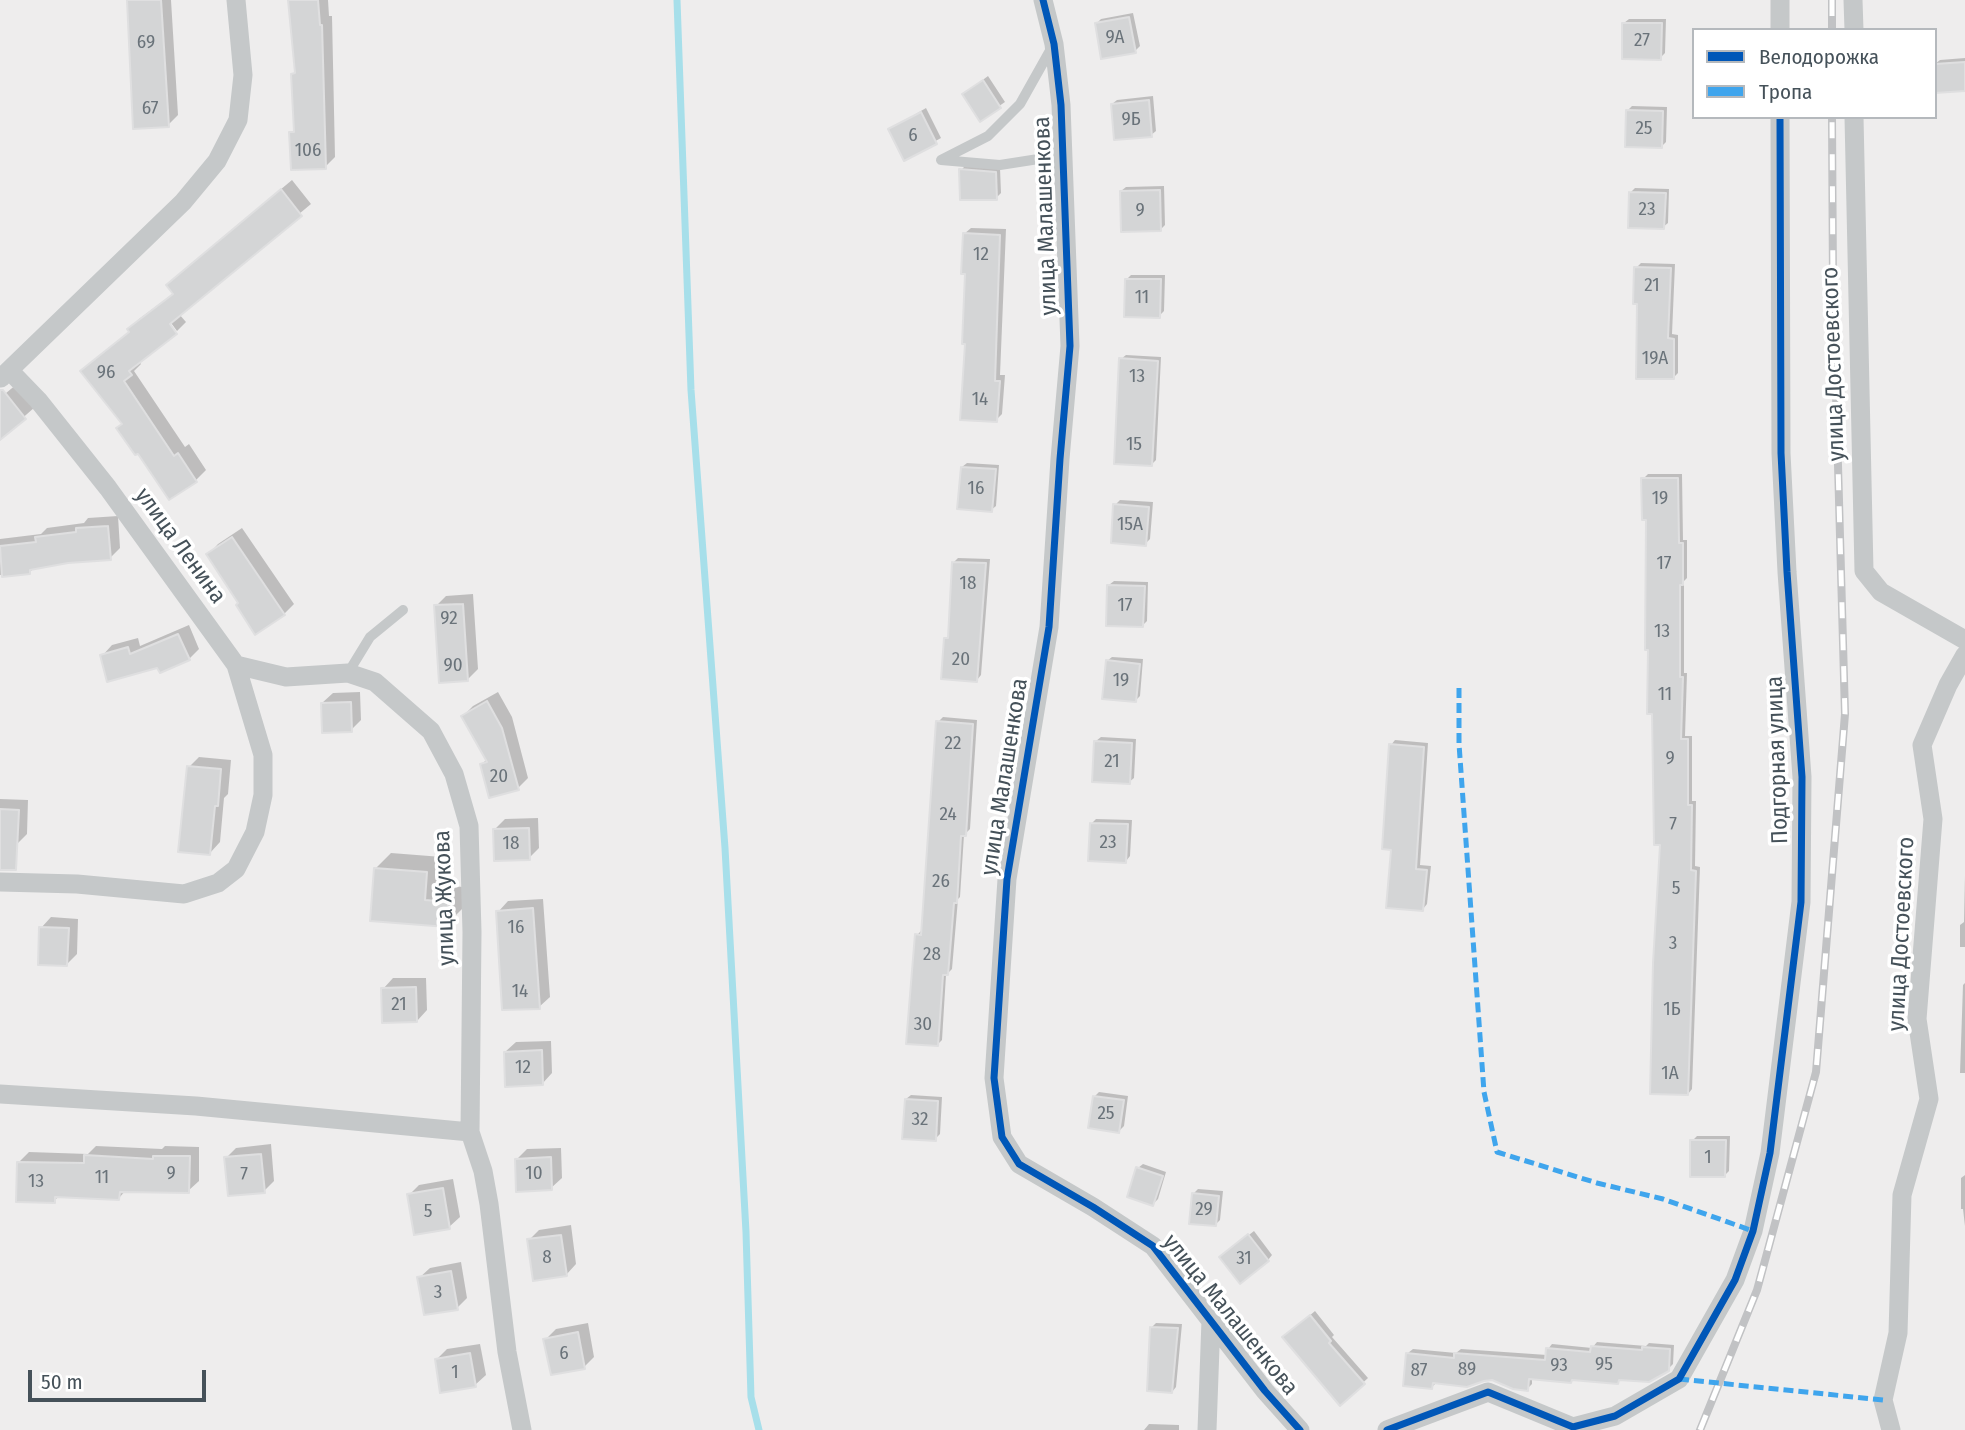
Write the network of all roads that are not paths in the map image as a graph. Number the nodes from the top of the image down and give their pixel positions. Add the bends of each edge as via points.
1 (236, 0) edge
2 (1043, 0) edge
3 (1780, 0) edge
4 (1853, 0) edge
5 (1780, 28) edge
6 (1854, 28) edge
7 (1054, 44) junction
8 (1780, 119) edge
9 (1854, 119) edge
10 (1064, 155) junction
11 (5, 375) edge
12 (404, 610) dead end
13 (1965, 640) edge
14 (1965, 655) edge
15 (236, 665) junction
16 (348, 673) junction
17 (0, 882) edge
18 (0, 1094) edge
19 (470, 1132) junction
20 (1211, 1320) junction
21 (522, 1430) edge
22 (1207, 1430) edge
23 (1300, 1430) edge
24 (1387, 1430) edge
25 (1891, 1430) edge

1 - 11 street, улица Ленина via 243,75 238,120 217,161 183,202
2 - 7 street, улица Малашенкова
3 - 5 street
4 - 6 street
7 - 10 street, улица Малашенкова
7 - 10 lane via 1020,104 988,136 941,160 1000,165
8 - 24 street, Подгорная улица via 1781,453 1802,777 1801,902 1770,1153 1753,1231 1735,1280 1679,1379 1615,1416 1573,1427 1488,1392
9 - 13 street, улица Достоевского via 1864,571 1881,592
10 - 20 street, улица Малашенкова via 1070,346 1049,627 1007,879 994,1077 1002,1137 1019,1164 1153,1247
11 - 15 street, улица Ленина via 38,400
12 - 16 lane via 370,637
14 - 25 street, улица Достоевского via 1922,745 1933,819 1917,1019 1929,1099 1902,1195 1898,1333 1883,1400
15 - 16 street via 286,677
15 - 17 street via 263,755 255,832 236,869 218,883 184,894
16 - 19 street, улица Жукова via 375,682 431,731 454,774 469,826
18 - 19 street via 196,1106
19 - 21 street, улица Жукова via 489,1204 507,1352
20 - 22 street
20 - 23 street, улица Малашенкова

